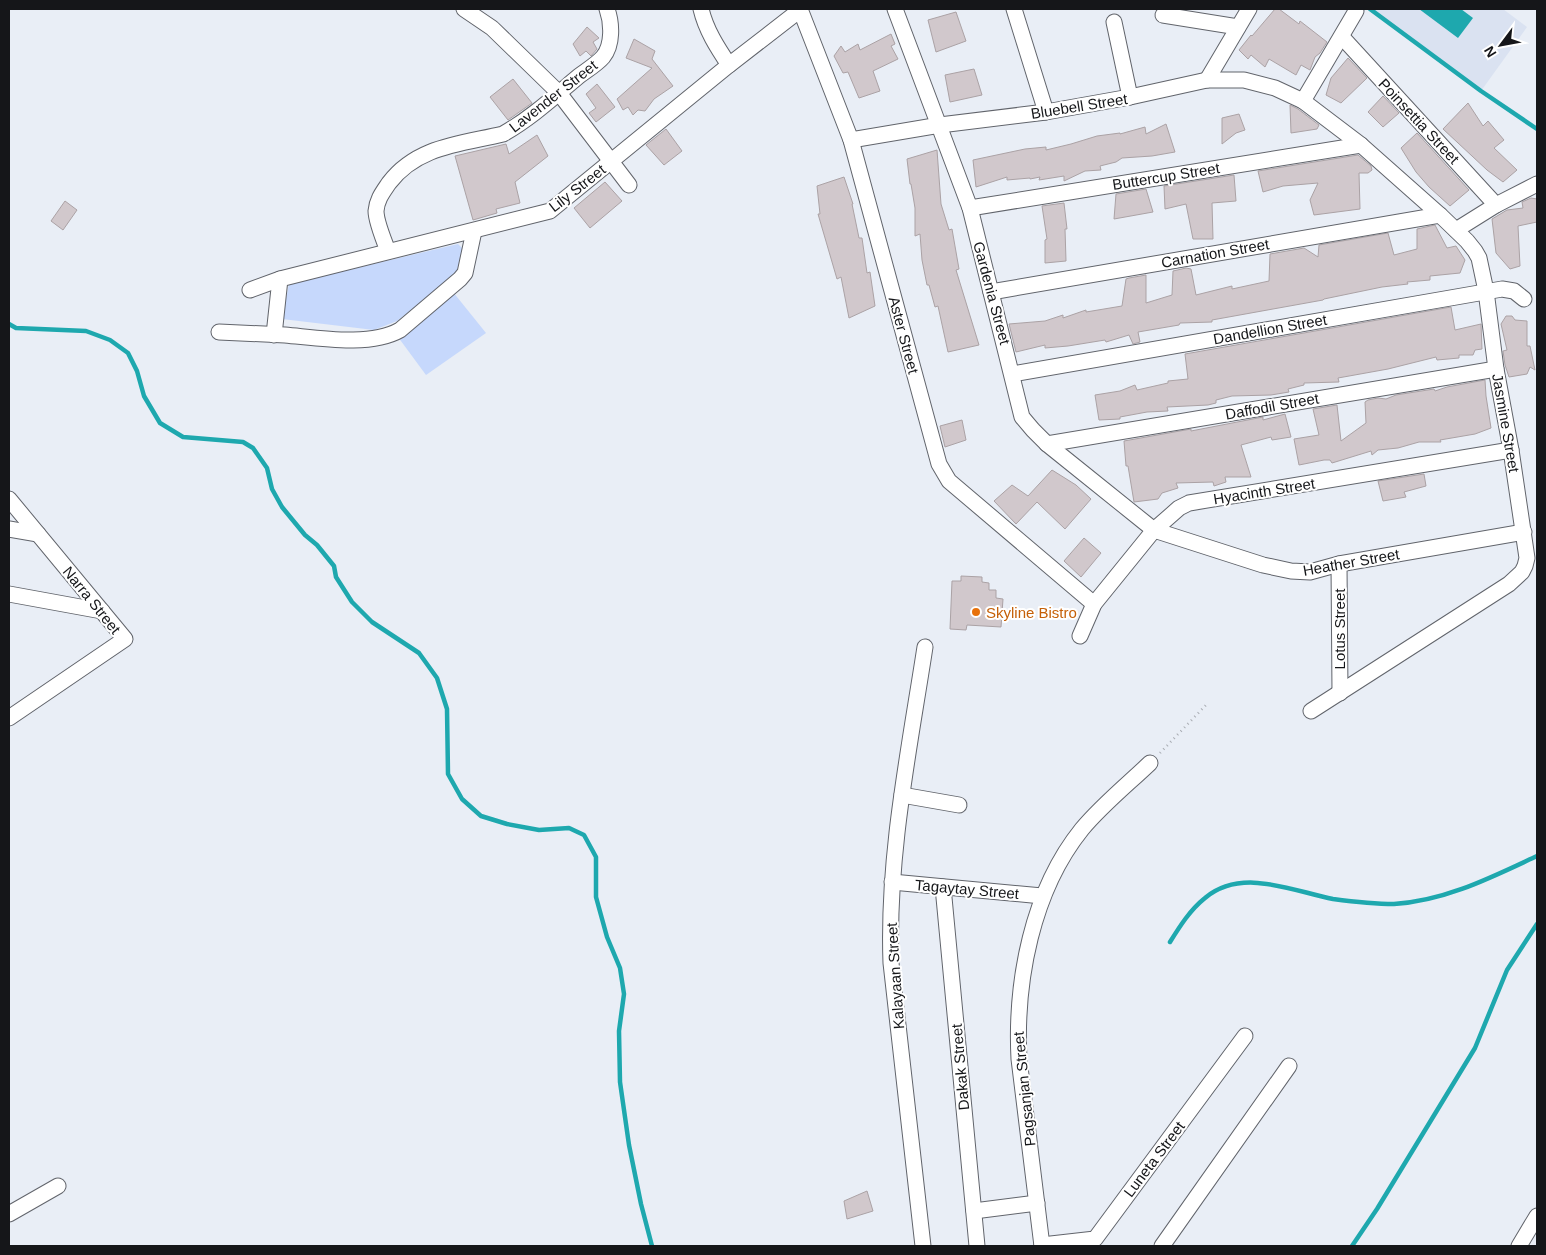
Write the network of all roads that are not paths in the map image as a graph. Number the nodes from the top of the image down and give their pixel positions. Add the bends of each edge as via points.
1 (464, 9) edge
2 (607, 9) edge
3 (701, 9) edge
4 (894, 9) edge
5 (1014, 9) edge
6 (1249, 9) edge
7 (800, 10) edge
8 (1356, 11) dead end
9 (1163, 15) dead end
10 (1114, 22) dead end
11 (1238, 27) junction
12 (1342, 37) junction
13 (729, 65) junction
14 (1207, 80) junction
15 (559, 93) junction
16 (1130, 98) junction
17 (1303, 101) junction
18 (1046, 112) junction
19 (940, 125) junction
20 (851, 140) junction
21 (1361, 145) junction
22 (611, 162) junction
23 (1537, 184) edge
24 (629, 185) dead end
25 (1496, 205) junction
26 (970, 208) junction
27 (1440, 214) junction
28 (474, 230) junction
29 (1456, 230) junction
30 (388, 251) junction
31 (280, 279) junction
32 (250, 290) dead end
33 (1486, 291) junction
34 (990, 292) junction
35 (1524, 299) dead end
36 (219, 332) dead end
37 (274, 334) junction
38 (1496, 369) junction
39 (1013, 374) junction
40 (1047, 444) junction
41 (1511, 450) junction
42 (9, 499) edge
43 (9, 529) edge
44 (1154, 530) junction
45 (1524, 532) junction
46 (38, 534) junction
47 (1339, 564) junction
48 (9, 594) edge
49 (1094, 604) junction
50 (102, 611) junction
51 (1080, 636) dead end
52 (925, 647) dead end
53 (1340, 694) junction
54 (1311, 711) dead end
55 (9, 718) edge
56 (1150, 763) road end
57 (902, 795) junction
58 (959, 805) dead end
59 (892, 882) junction
60 (944, 887) junction
61 (1042, 896) junction
62 (1245, 1036) dead end
63 (1289, 1066) dead end
64 (58, 1186) dead end
65 (1037, 1202) junction
66 (974, 1211) junction
67 (9, 1214) edge
68 (1537, 1216) edge
69 (1095, 1243) edge
70 (923, 1246) edge
71 (978, 1246) edge
72 (1042, 1246) edge
73 (1162, 1246) edge
74 (1520, 1246) edge

1 - 15 street via 492,28
2 - 15 street, Lavender Street via 610,39 604,56
3 - 13 street via 704,22
4 - 19 street, Gardenia Street
5 - 18 street
6 - 11 street
7 - 13 street, Lily Street
7 - 20 street, Aster Street
8 - 12 street
9 - 11 street
10 - 16 street
11 - 14 street
12 - 17 street
12 - 25 street, Poinsettia Street
13 - 22 street, Lily Street
14 - 16 street, Bluebell Street
14 - 17 street, Bluebell Street via 1244,80 1275,88
15 - 22 street
15 - 30 street, Lavender Street via 503,134 433,150 410,162 379,196 376,212
16 - 18 street, Bluebell Street
17 - 21 street, Jasmine Street
18 - 19 street, Bluebell Street
19 - 20 street, Bluebell Street
19 - 26 street, Gardenia Street
20 - 49 street, Aster Street via 939,464 950,481
21 - 26 street, Buttercup Street
21 - 27 street, Jasmine Street
22 - 24 street
22 - 28 street, Lily Street via 550,211
23 - 25 street
25 - 29 street
26 - 34 street, Gardenia Street
27 - 29 street, Jasmine Street
27 - 34 street, Carnation Street
28 - 30 street, Lily Street
28 - 37 street via 460,280 390,336 341,339
29 - 33 street, Jasmine Street via 1479,258
30 - 31 street, Lily Street
31 - 32 street, Lily Street
31 - 37 street
33 - 35 street, Dandellion Street via 1507,289
33 - 38 street, Jasmine Street
33 - 39 street, Dandellion Street
34 - 39 street, Gardenia Street
36 - 37 street
38 - 40 street, Daffodil Street
38 - 41 street, Jasmine Street
39 - 40 street, Gardenia Street via 1022,416
40 - 44 street, Gardenia Street
41 - 44 street, Hyacinth Street via 1189,503
41 - 45 street, Jasmine Street
42 - 46 street, Narra Street
43 - 46 street
44 - 47 street, Heather Street via 1263,566 1310,572
44 - 49 street, Hyacinth Street
45 - 47 street, Heather Street
45 - 53 street, Jasmine Street via 1526,566 1516,578
46 - 50 street, Narra Street
47 - 53 street, Lotus Street
48 - 50 street
49 - 51 street, Hyacinth Street
50 - 55 street, Narra Street via 125,639
52 - 57 street, Kalayaan Street
53 - 54 street, Jasmine Street
56 - 61 street, Pagsanjan Street via 1082,829
57 - 58 street
57 - 59 street, Kalayaan Street
59 - 60 street, Tagaytay Street
59 - 70 street, Kalayaan Street via 891,963
60 - 61 street, Tagaytay Street
60 - 66 street, Dakak Street
61 - 65 street, Pagsanjan Street via 1018,1007 1019,1059
62 - 69 street, Luneta Street
63 - 73 street
64 - 67 street
65 - 66 street
65 - 72 street, Pagsanjan Street
66 - 71 street, Dakak Street
68 - 74 street
69 - 72 street, Luneta Street

